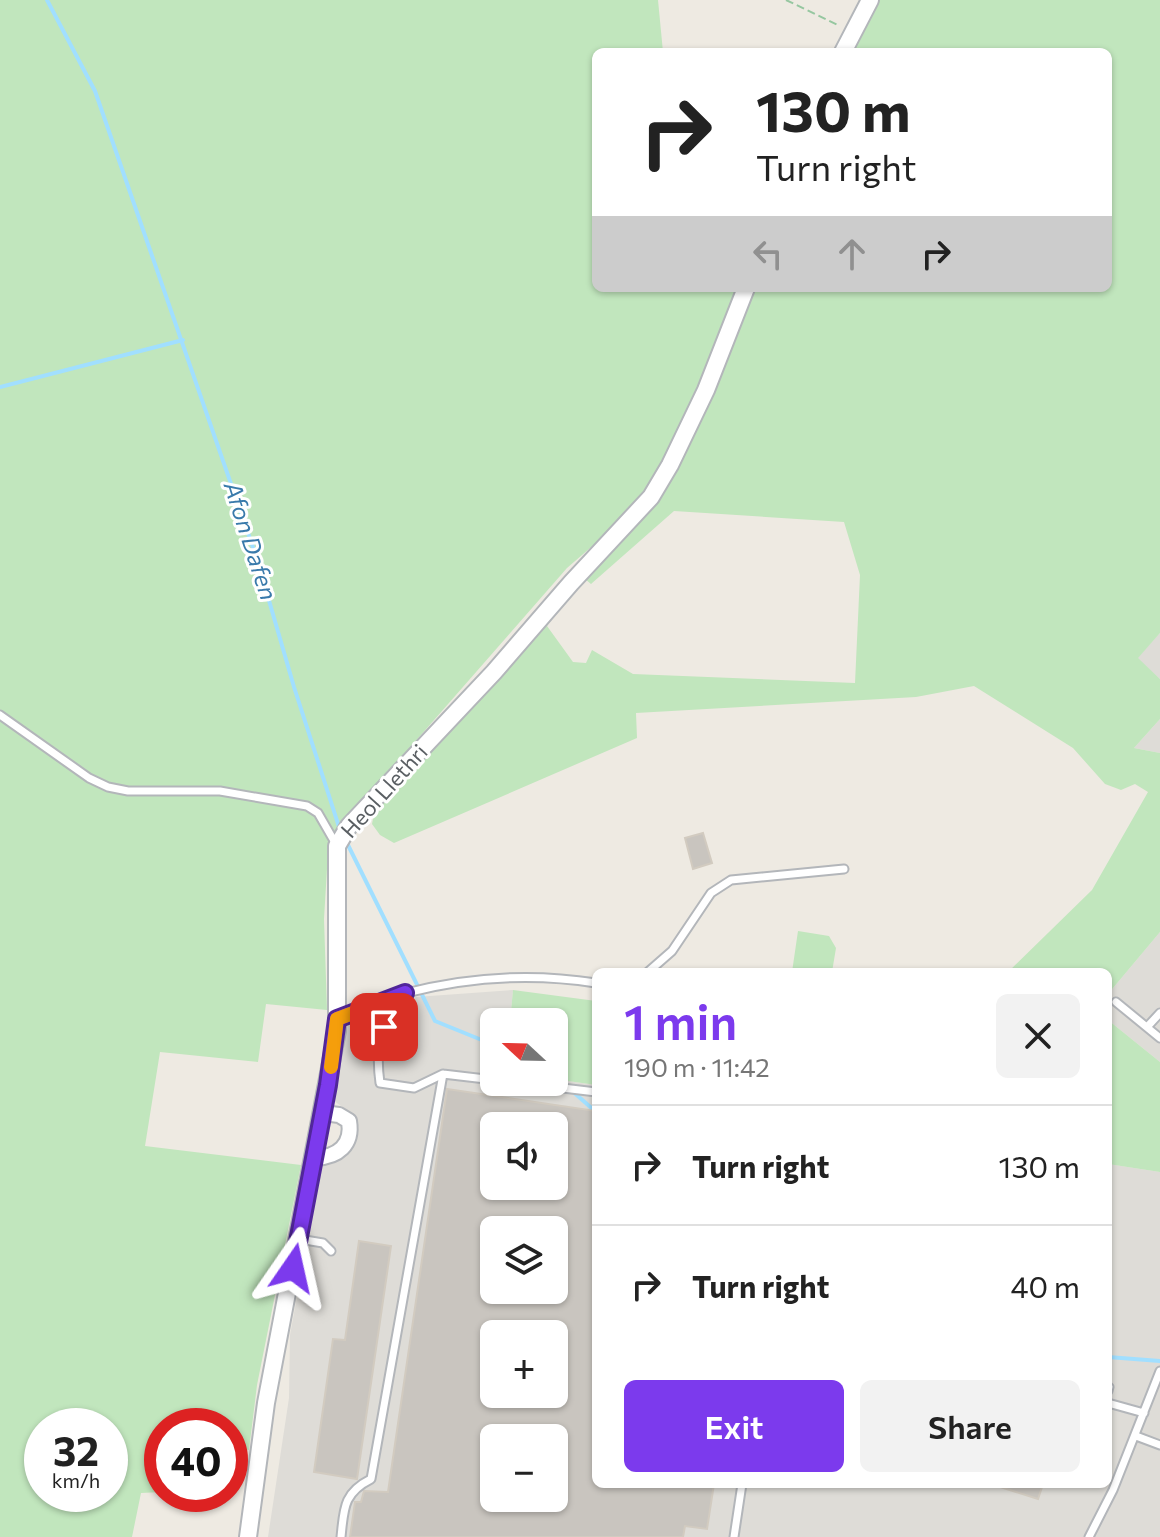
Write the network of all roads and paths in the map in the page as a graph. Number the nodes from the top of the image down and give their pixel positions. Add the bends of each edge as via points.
1 (786, 0) edge
2 (870, 0) edge
3 (852, 31) junction
4 (845, 48) edge
5 (744, 292) edge
6 (0, 715) edge
7 (337, 846) junction
8 (844, 869) dead end
9 (653, 968) edge
10 (592, 982) edge
11 (405, 993) junction
12 (1116, 1002) dead end
13 (1160, 1013) edge
14 (337, 1019) junction
15 (1147, 1027) junction
16 (1160, 1038) edge
17 (443, 1074) junction
18 (480, 1078) edge
19 (568, 1089) edge
20 (592, 1092) edge
21 (323, 1113) junction
22 (315, 1158) junction
23 (299, 1239) junction
24 (331, 1251) dead end
25 (1160, 1371) edge
26 (1112, 1404) edge
27 (1144, 1413) junction
28 (1136, 1436) junction
29 (1160, 1445) edge
30 (741, 1488) edge
31 (248, 1537) edge
32 (341, 1537) edge
33 (734, 1537) edge
34 (1089, 1537) edge

1 - 3 path
2 - 3 street
3 - 4 street
5 - 7 street, Heol Llethri via 706,390 651,497 349,826
6 - 7 lane via 108,787 220,791 307,806 318,813
7 - 14 street, Heol Llethri
8 - 9 lane via 731,880 711,893 672,951
10 - 11 lane via 500,977
11 - 14 lane
11 - 17 lane via 384,1027 376,1054 380,1083 414,1088
12 - 15 lane
13 - 15 lane
14 - 21 street, Heol Llethri
15 - 16 lane
17 - 18 lane
17 - 32 lane via 371,1479 357,1486 345,1503
19 - 20 lane
21 - 22 street, Heol Llethri
21 - 22 street via 349,1121 351,1133 336,1153
22 - 23 street, Heol Llethri
23 - 24 lane via 323,1243
23 - 31 street, Heol Llethri via 266,1403
25 - 27 lane
26 - 27 lane
27 - 28 lane
28 - 29 lane
28 - 34 lane
30 - 33 lane

